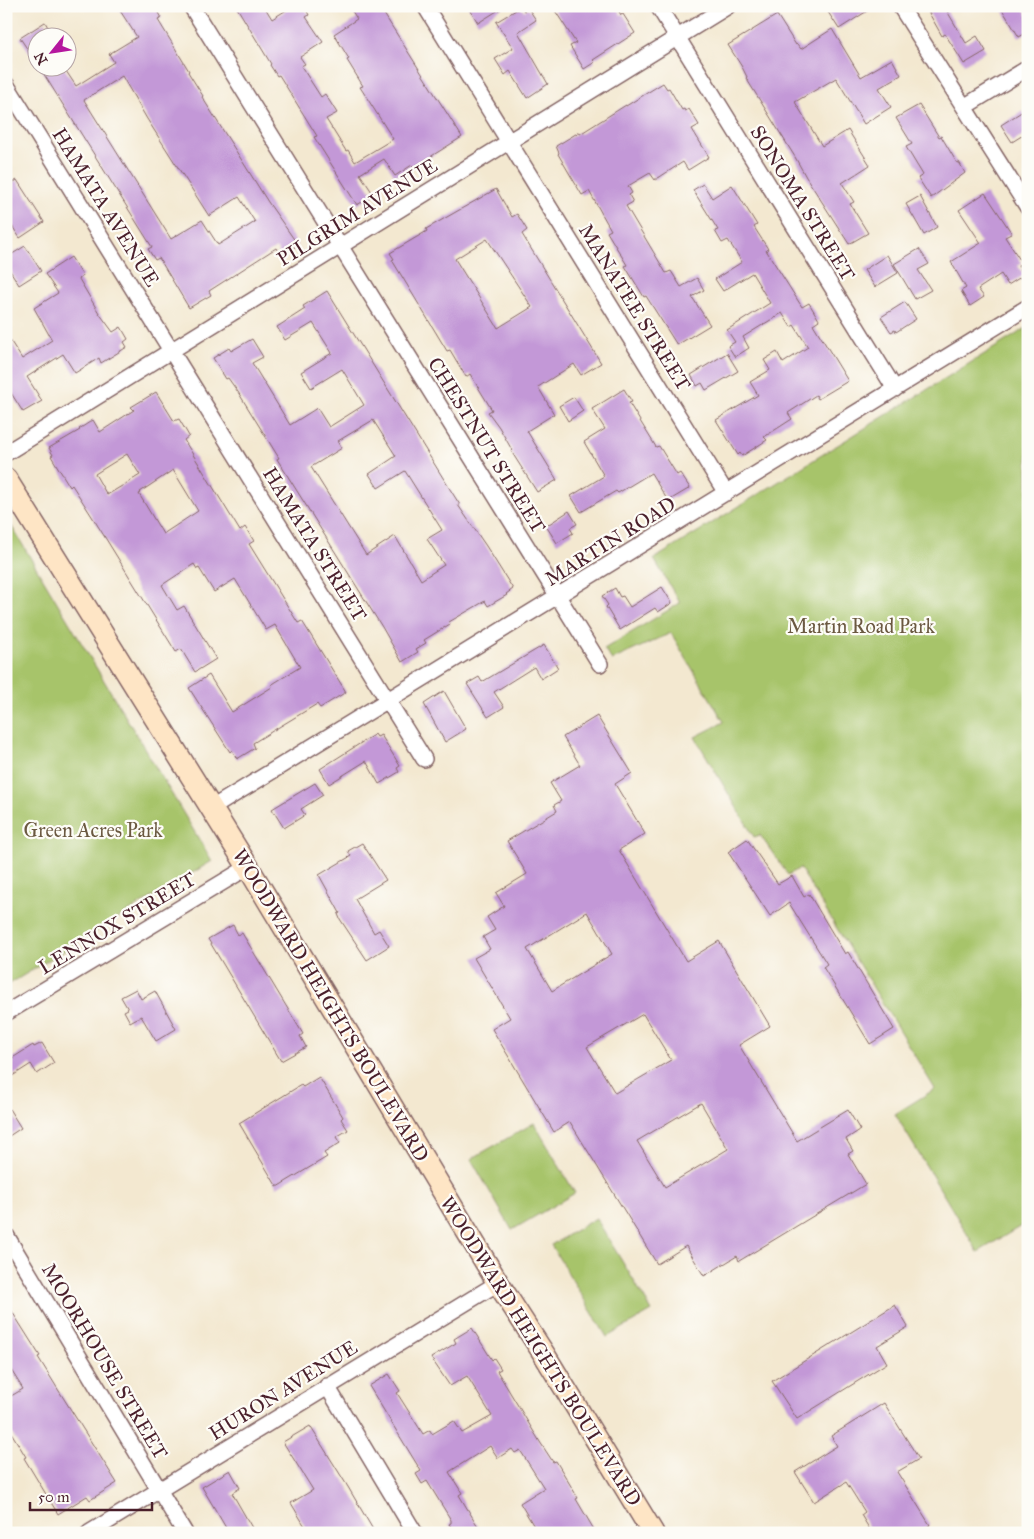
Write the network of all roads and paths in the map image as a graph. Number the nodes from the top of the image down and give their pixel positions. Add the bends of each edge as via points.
1 (191, 6) edge
2 (425, 6) edge
3 (658, 6) edge
4 (728, 6) edge
5 (900, 6) edge
6 (678, 38) junction
7 (1028, 68) edge
8 (6, 84) edge
9 (964, 107) junction
10 (509, 141) junction
11 (1028, 208) edge
12 (340, 246) junction
13 (1028, 307) edge
14 (171, 351) junction
15 (895, 389) junction
16 (6, 453) edge
17 (6, 479) edge
18 (726, 493) junction
19 (558, 596) junction
20 (600, 664) dead end
21 (388, 701) junction
22 (424, 759) dead end
23 (212, 808) junction
24 (248, 867) junction
25 (6, 1013) edge
26 (6, 1235) edge
27 (498, 1283) junction
28 (327, 1386) junction
29 (160, 1490) junction
30 (90, 1533) edge
31 (185, 1533) edge
32 (416, 1533) edge
33 (653, 1533) edge

1 - 12 street, CHESTNUT STREET
2 - 10 street, MANATEE STREET
3 - 6 street, SONOMA STREET
4 - 6 street, PILGRIM AVENUE
5 - 9 street
6 - 10 street, PILGRIM AVENUE
6 - 15 street, SONOMA STREET
7 - 9 street
8 - 14 street, HAMATA AVENUE
9 - 11 street
10 - 12 street, PILGRIM AVENUE
10 - 18 street, MANATEE STREET
12 - 14 street, PILGRIM AVENUE
12 - 19 street, CHESTNUT STREET
13 - 15 street, MARTIN ROAD
14 - 16 street, PILGRIM AVENUE
14 - 21 street, HAMATA STREET
15 - 18 street, MARTIN ROAD
17 - 23 street, WOODWARD HEIGHTS BOULEVARD
18 - 19 street, MARTIN ROAD
19 - 20 street, CHESTNUT STREET
19 - 21 street, MARTIN ROAD
21 - 22 street, HAMATA STREET
21 - 23 street, MARTIN ROAD
23 - 24 street, WOODWARD HEIGHTS BOULEVARD
24 - 25 street, LENNOX STREET
24 - 27 street, WOODWARD HEIGHTS BOULEVARD
26 - 29 street, MOORHOUSE STREET
27 - 28 street, HURON AVENUE
27 - 33 street, WOODWARD HEIGHTS BOULEVARD
28 - 29 street, HURON AVENUE
28 - 32 street
29 - 30 street, HURON AVENUE
29 - 31 street, MOORHOUSE STREET

